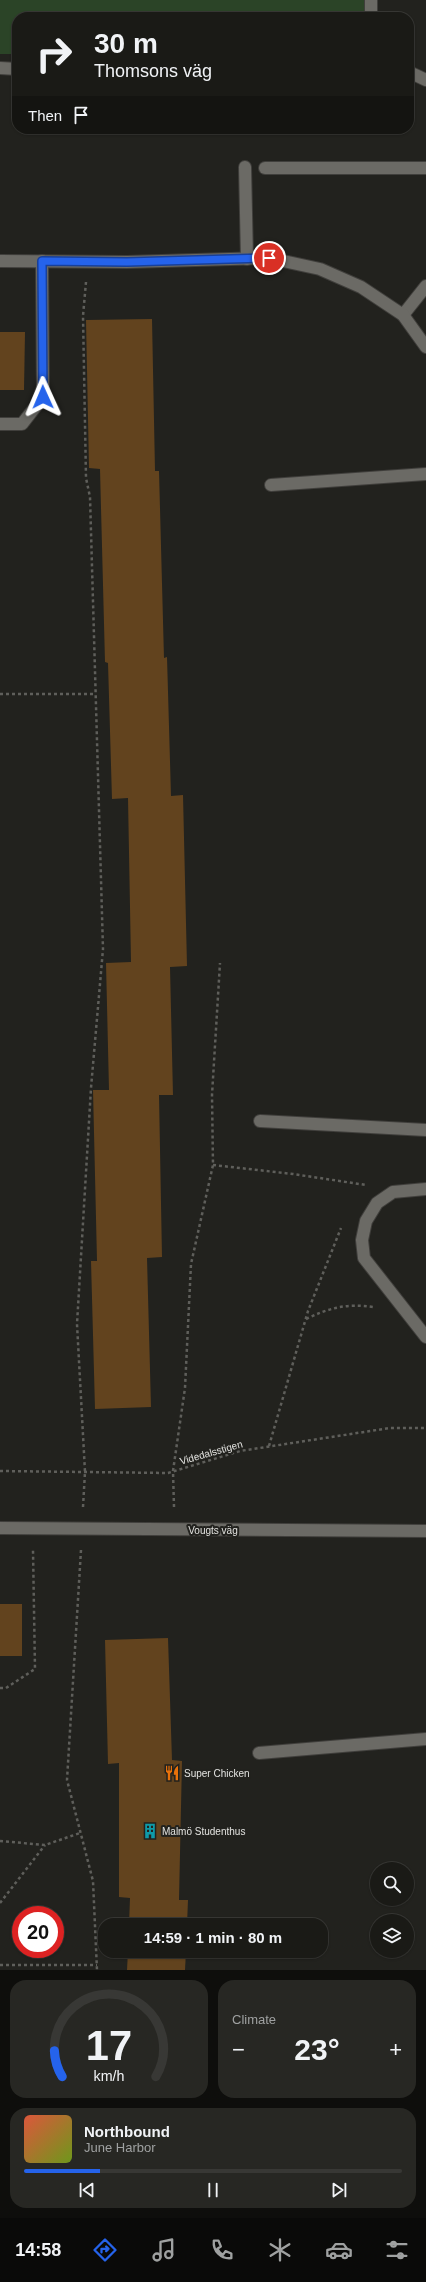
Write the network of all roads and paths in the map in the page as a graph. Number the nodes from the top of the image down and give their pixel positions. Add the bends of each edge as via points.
1 (371, 0) edge
2 (371, 12) edge
3 (0, 68) edge
4 (12, 69) edge
5 (414, 74) edge
6 (426, 80) edge
7 (245, 166) dead end
8 (265, 168) dead end
9 (426, 168) edge
10 (247, 258) junction
11 (0, 261) edge
12 (42, 261) junction
13 (86, 262) junction
14 (426, 286) edge
15 (403, 315) junction
16 (426, 347) edge
17 (0, 424) edge
18 (426, 474) edge
19 (271, 485) dead end
20 (0, 694) edge
21 (96, 694) junction
22 (220, 963) dead end
23 (260, 1122) dead end
24 (426, 1130) edge
25 (213, 1165) junction
26 (370, 1185) dead end
27 (426, 1189) edge
28 (343, 1222) dead end
29 (373, 1307) dead end
30 (306, 1319) junction
31 (426, 1337) edge
32 (426, 1428) edge
33 (269, 1446) junction
34 (0, 1471) edge
35 (173, 1471) junction
36 (85, 1472) junction
37 (0, 1528) edge
38 (32, 1529) junction
39 (82, 1529) junction
40 (174, 1529) junction
41 (426, 1531) edge
42 (0, 1688) edge
43 (426, 1739) edge
44 (259, 1753) dead end
45 (80, 1833) junction
46 (0, 1841) edge
47 (45, 1845) junction
48 (0, 1903) edge
49 (97, 1964) junction
50 (0, 1965) edge
51 (97, 1970) edge

1 - 2 street
3 - 4 street
5 - 6 street
7 - 10 street
8 - 9 street
10 - 13 street
10 - 15 street via 269,258 320,269 361,287
11 - 12 street
12 - 13 street
12 - 17 street via 43,397 22,424
13 - 21 path via 83,316 86,470 90,498
14 - 15 street
15 - 16 street
18 - 19 street
20 - 21 path
21 - 36 path via 103,949 91,1088 77,1324
22 - 25 path via 212,1095
23 - 24 street
25 - 26 path
25 - 35 path via 191,1264 185,1388
27 - 31 street via 393,1192 377,1203 366,1221 362,1240 364,1258
28 - 30 path
29 - 30 path via 345,1304 331,1307
30 - 33 path
32 - 33 path, Videdalsstigen via 390,1428
33 - 35 path, Videdalsstigen via 240,1451
34 - 36 path, Videdalsstigen
35 - 36 path, Videdalsstigen
35 - 40 path
36 - 39 path
37 - 38 street, Vougts väg
38 - 39 street, Vougts väg
38 - 42 path via 35,1670 6,1688
39 - 40 street, Vougts väg
39 - 45 path via 67,1780
40 - 41 street, Vougts väg
43 - 44 street
45 - 47 path
45 - 49 path via 93,1881
46 - 47 path
47 - 48 path
49 - 50 path
49 - 51 path

